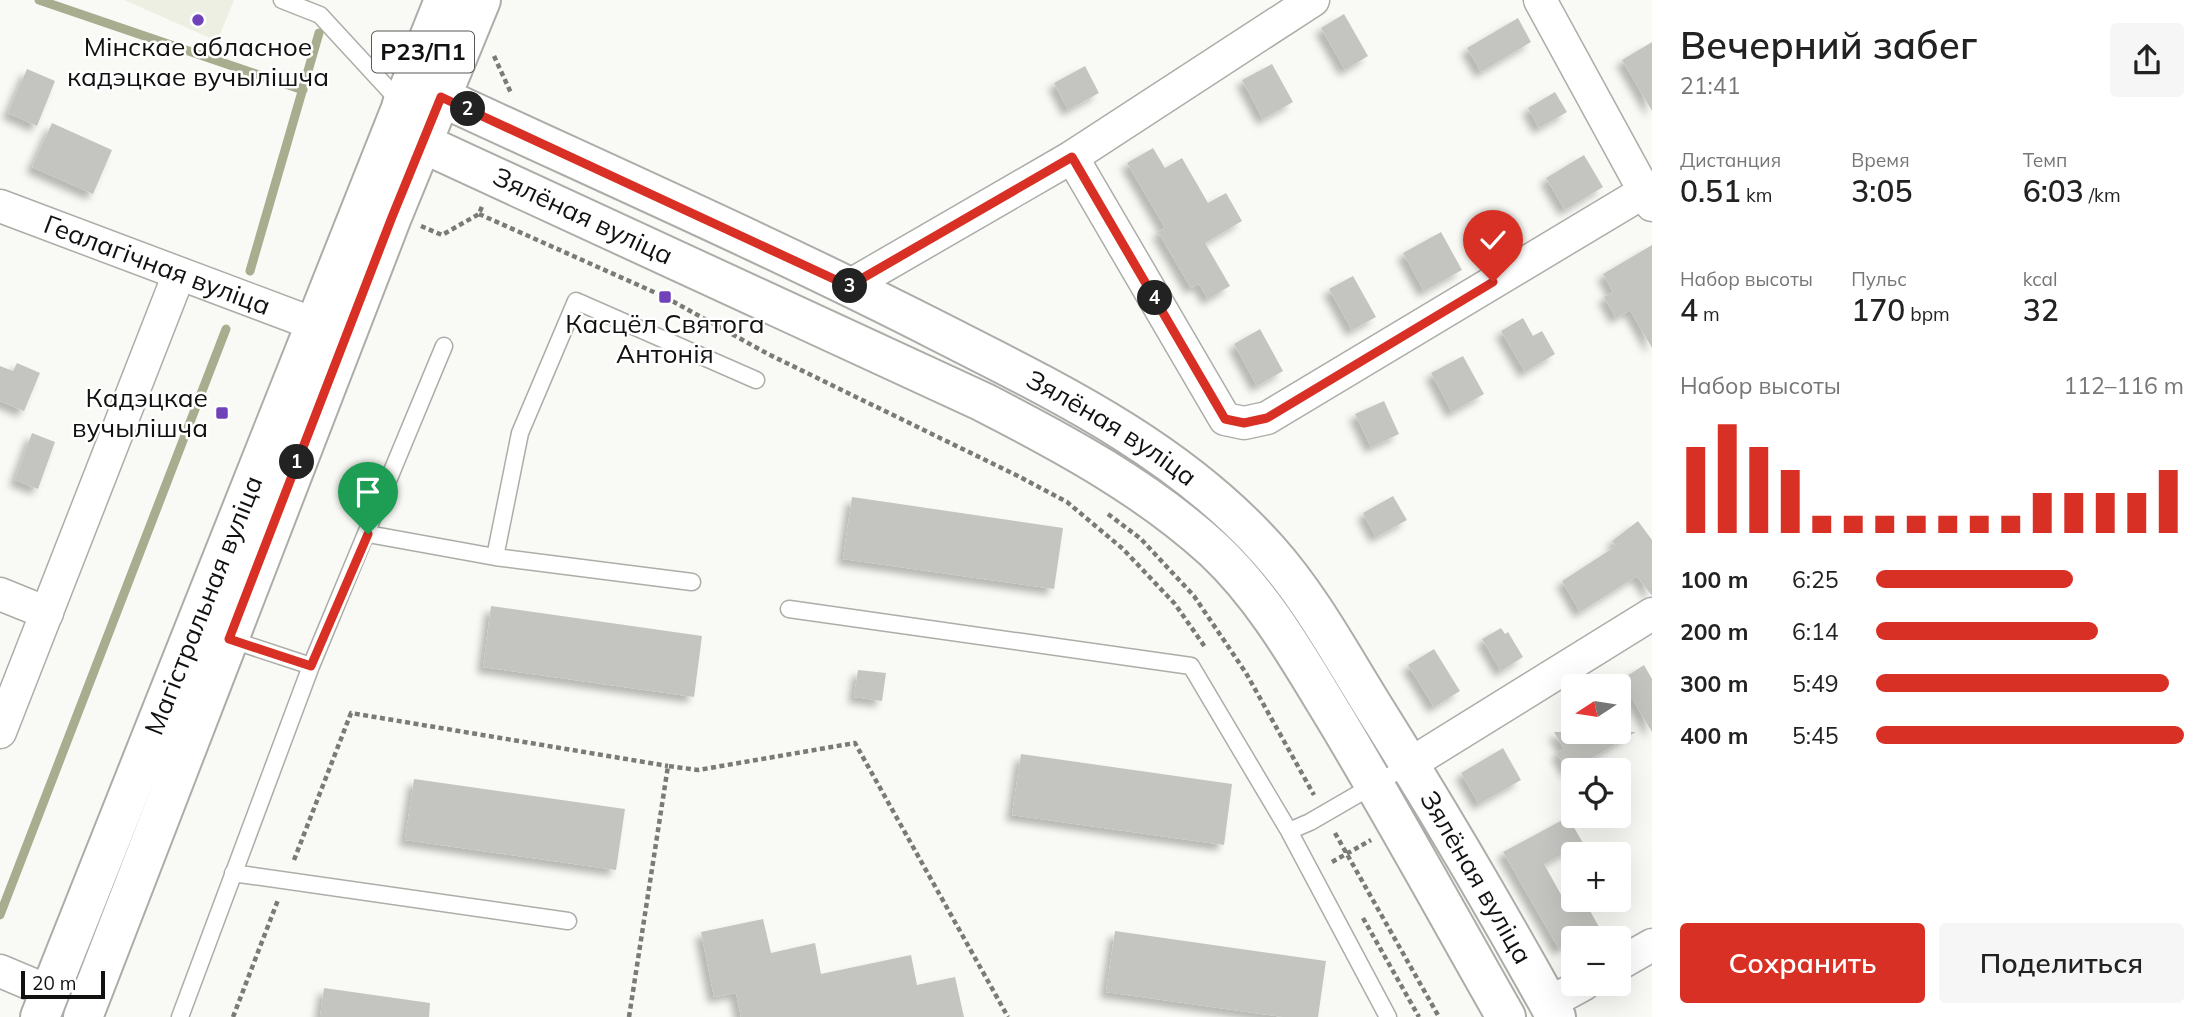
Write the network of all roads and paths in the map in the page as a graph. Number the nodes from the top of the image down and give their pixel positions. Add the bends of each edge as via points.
1 (282, 0) edge
2 (444, 0) edge
3 (481, 0) edge
4 (1313, 0) edge
5 (1540, 0) edge
6 (492, 51) dead end
7 (517, 96) dead end
8 (441, 97) junction
9 (402, 104) junction
10 (422, 143) junction
11 (1072, 157) junction
12 (486, 193) dead end
13 (1649, 195) edge
14 (0, 206) edge
15 (479, 214) junction
16 (414, 223) dead end
17 (179, 274) junction
18 (849, 286) junction
19 (314, 324) junction
20 (741, 331) dead end
21 (736, 337) junction
22 (444, 346) dead end
23 (756, 380) dead end
24 (1098, 506) dead end
25 (368, 534) junction
26 (495, 557) junction
27 (692, 582) dead end
28 (0, 594) edge
29 (789, 609) dead end
30 (47, 613) junction
31 (1652, 614) edge
32 (229, 639) junction
33 (1212, 658) dead end
34 (311, 666) junction
35 (0, 732) edge
36 (1410, 765) junction
37 (668, 766) junction
38 (1375, 784) junction
39 (1317, 818) junction
40 (1289, 831) junction
41 (233, 873) junction
42 (1338, 874) dead end
43 (285, 882) junction
44 (1359, 909) dead end
45 (568, 921) dead end
46 (1652, 945) edge
47 (1631, 957) edge
48 (0, 971) edge
49 (1569, 996) edge
50 (45, 1004) edge
51 (1552, 1010) edge
52 (83, 1017) edge
53 (180, 1017) edge
54 (233, 1017) edge
55 (629, 1017) edge
56 (1008, 1017) edge
57 (1388, 1017) edge
58 (1419, 1017) edge
59 (1439, 1017) edge
60 (1506, 1017) edge

1 - 9 lane via 320,15
2 - 9 street, Магістральная вуліца / Р23/П1
3 - 8 street, Магістральная вуліца / Р23/П1
4 - 11 street
5 - 13 street
6 - 7 path via 509,91
8 - 9 street
8 - 10 street, Магістральная вуліца / Р23/П1
8 - 18 street, Зялёная вуліца
9 - 10 street
9 - 19 street, Магістральная вуліца / Р23/П1
10 - 32 street, Магістральная вуліца / Р23/П1
10 - 38 street, Зялёная вуліца via 984,402 1144,493 1216,551 1276,621
11 - 13 street via 1225,419 1244,423 1267,418
11 - 18 street
12 - 15 path
14 - 17 street, Геалагічная вуліца
15 - 16 path via 442,235
15 - 21 path via 665,297
17 - 19 street, Геалагічная вуліца
17 - 30 street
18 - 36 street, Зялёная вуліца via 1080,404 1213,495 1267,549 1305,597
19 - 50 street, Магістральная вуліца / Р23/П1
20 - 21 path
21 - 33 path via 1067,502 1123,549 1175,604
22 - 25 lane
23 - 26 lane via 576,301 520,433
24 - 39 path via 1141,539 1194,596 1246,673
25 - 26 lane
25 - 34 lane
26 - 27 lane
28 - 30 street
29 - 40 lane via 1191,666
30 - 35 street
31 - 36 street
32 - 34 lane
32 - 52 street, Магістральная вуліца / Р23/П1
34 - 41 lane
36 - 38 lane
36 - 51 street, Зялёная вуліца
37 - 43 path via 351,713
37 - 55 path
37 - 56 path via 698,770 855,743
38 - 39 lane
38 - 60 street, Зялёная вуліца
39 - 40 lane
39 - 42 path
39 - 59 path
40 - 57 lane
41 - 43 lane
41 - 53 lane
43 - 45 lane
43 - 54 path
44 - 58 path
46 - 47 street
48 - 50 street
49 - 51 street

